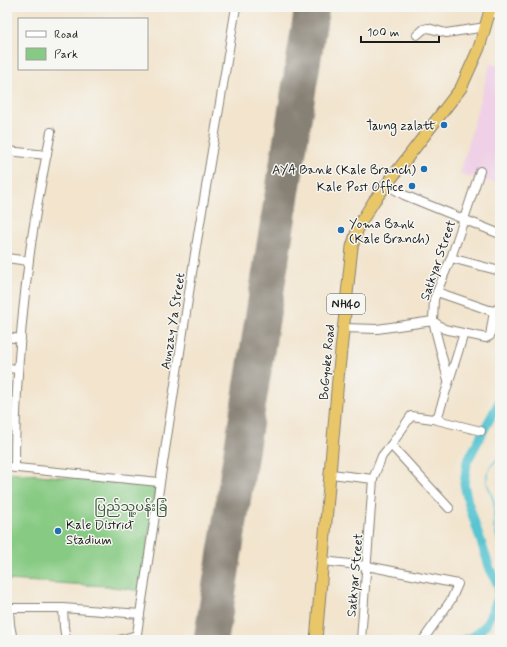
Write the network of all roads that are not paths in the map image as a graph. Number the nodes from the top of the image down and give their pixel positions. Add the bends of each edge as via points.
1 (236, 7) edge
2 (494, 11) edge
3 (486, 27) junction
4 (417, 35) dead end
5 (51, 132) dead end
6 (7, 151) edge
7 (47, 156) junction
8 (480, 171) dead end
9 (387, 185) junction
10 (464, 220) junction
11 (500, 234) edge
12 (7, 258) edge
13 (451, 258) junction
14 (28, 261) junction
15 (500, 271) edge
16 (438, 292) junction
17 (497, 309) edge
18 (433, 321) junction
19 (344, 328) junction
20 (464, 333) junction
21 (7, 337) edge
22 (21, 339) junction
23 (7, 368) edge
24 (18, 369) junction
25 (448, 382) junction
26 (11, 414) edge
27 (433, 419) junction
28 (481, 431) dead end
29 (391, 445) junction
30 (11, 468) edge
31 (331, 474) junction
32 (374, 479) junction
33 (159, 482) junction
34 (449, 508) dead end
35 (323, 561) junction
36 (367, 566) junction
37 (63, 608) junction
38 (140, 614) junction
39 (8, 626) edge
40 (137, 638) edge
41 (13, 640) edge
42 (66, 640) edge
43 (119, 640) edge
44 (316, 640) edge
45 (361, 640) edge
46 (423, 640) edge

1 - 33 street, Aunzay Ya Street
2 - 3 highway, BoGyoke Road / NH40
3 - 4 street via 446,33 428,28
3 - 9 highway, BoGyoke Road / NH40 via 461,88
5 - 7 street
6 - 7 street
7 - 14 street
8 - 10 street, Satkyar Street
9 - 10 street via 404,195
9 - 19 highway, BoGyoke Road / NH40 via 374,200 356,234 351,254
10 - 11 street
10 - 13 street, Satkyar Street
12 - 14 street
13 - 15 street
13 - 16 street, Satkyar Street
14 - 22 street
16 - 17 street
16 - 18 street, Satkyar Street via 434,299
17 - 20 street, Satkyar Street via 489,338
18 - 19 street via 377,329
18 - 20 street, Satkyar Street via 444,329
18 - 25 street
19 - 31 highway, BoGyoke Road / NH40
20 - 25 street
21 - 22 street
22 - 24 street
23 - 24 street
24 - 26 street
25 - 27 street via 440,412
26 - 30 street
27 - 28 street
27 - 29 street, Satkyar Street via 411,416
29 - 32 street, Satkyar Street via 382,456
29 - 34 street
30 - 33 street
31 - 32 street
31 - 35 highway, BoGyoke Road / NH40
32 - 36 street, Satkyar Street
33 - 38 street, Aunzay Ya Street
35 - 36 street
35 - 44 highway, BoGyoke Road / NH40
36 - 45 street, Satkyar Street
36 - 46 street via 458,584 451,600
37 - 38 street
37 - 39 street via 11,608
37 - 42 street
38 - 40 street, Aunzay Ya Street
39 - 41 street
40 - 43 street

